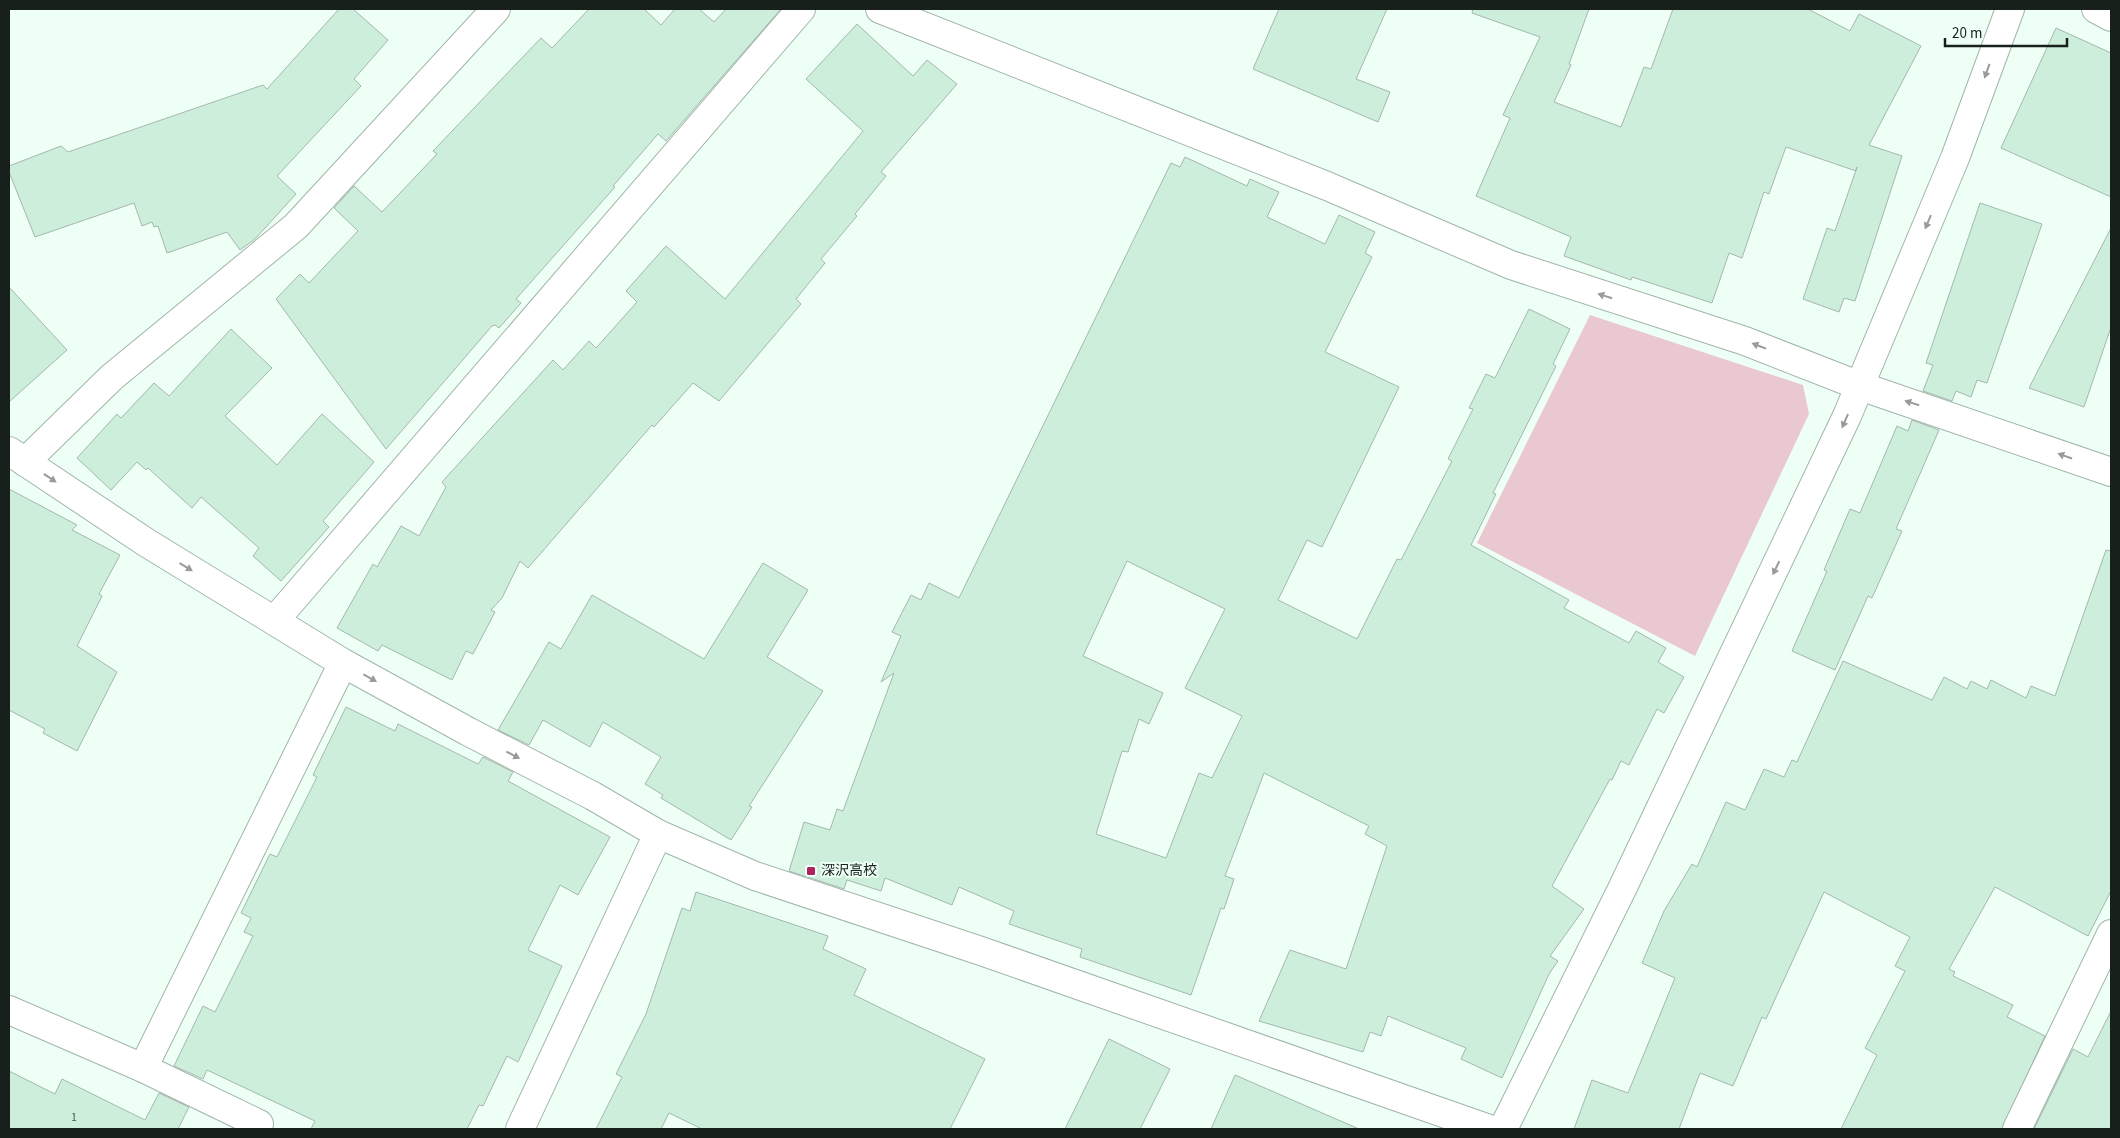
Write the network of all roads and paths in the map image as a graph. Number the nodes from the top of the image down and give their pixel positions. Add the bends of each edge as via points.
1 (496, 9) edge
2 (801, 9) edge
3 (880, 9) edge
4 (2010, 9) edge
5 (2096, 9) edge
6 (2111, 18) edge
7 (1860, 386) junction
8 (17, 457) edge
9 (2111, 472) edge
10 (275, 620) junction
11 (343, 663) junction
12 (658, 834) junction
13 (2111, 934) edge
14 (9, 1010) edge
15 (143, 1068) junction
16 (259, 1124) dead end
17 (520, 1129) edge
18 (1489, 1129) edge
19 (1503, 1129) edge
20 (2017, 1129) edge

1 - 8 street via 296,226
2 - 10 street
7 -> 3 street via 1745,341 1511,265 1327,186
4 -> 7 street via 1955,158
5 - 6 street
9 -> 7 street
7 -> 19 street via 1781,559
8 -> 10 street via 147,543
10 - 11 street
11 -> 12 street
11 - 15 street
12 - 17 street
12 - 18 street via 755,876 981,951
13 - 20 street
14 - 15 street
15 - 16 street

